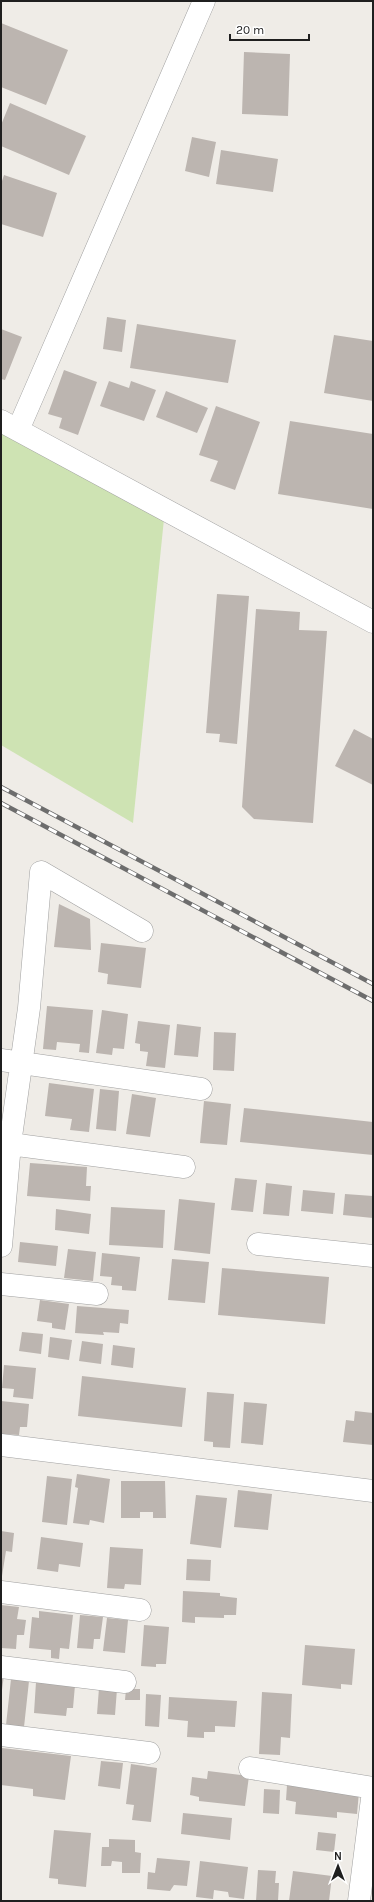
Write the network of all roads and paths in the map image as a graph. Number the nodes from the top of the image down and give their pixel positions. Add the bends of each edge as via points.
1 (204, 1) edge
2 (10, 425) edge
3 (373, 622) edge
4 (142, 931) dead end
5 (11, 1062) edge
6 (201, 1089) dead end
7 (10, 1144) junction
8 (184, 1167) dead end
9 (258, 1244) dead end
10 (1, 1246) edge
11 (373, 1256) edge
12 (1, 1284) edge
13 (97, 1294) dead end
14 (1, 1445) edge
15 (373, 1491) edge
16 (1, 1592) edge
17 (140, 1610) dead end
18 (1, 1666) edge
19 (125, 1682) dead end
20 (1, 1735) edge
21 (150, 1754) dead end
22 (250, 1768) dead end
23 (373, 1788) edge
24 (373, 1791) edge
25 (367, 1878) edge
26 (359, 1901) edge

1 - 2 street
2 - 3 street
4 - 5 street via 41,872 29,1008
5 - 6 street
5 - 7 street
7 - 8 street
7 - 10 street
9 - 11 street
12 - 13 street
14 - 15 street
16 - 17 street
18 - 19 street
20 - 21 street
22 - 23 street
24 - 25 street
25 - 26 street

